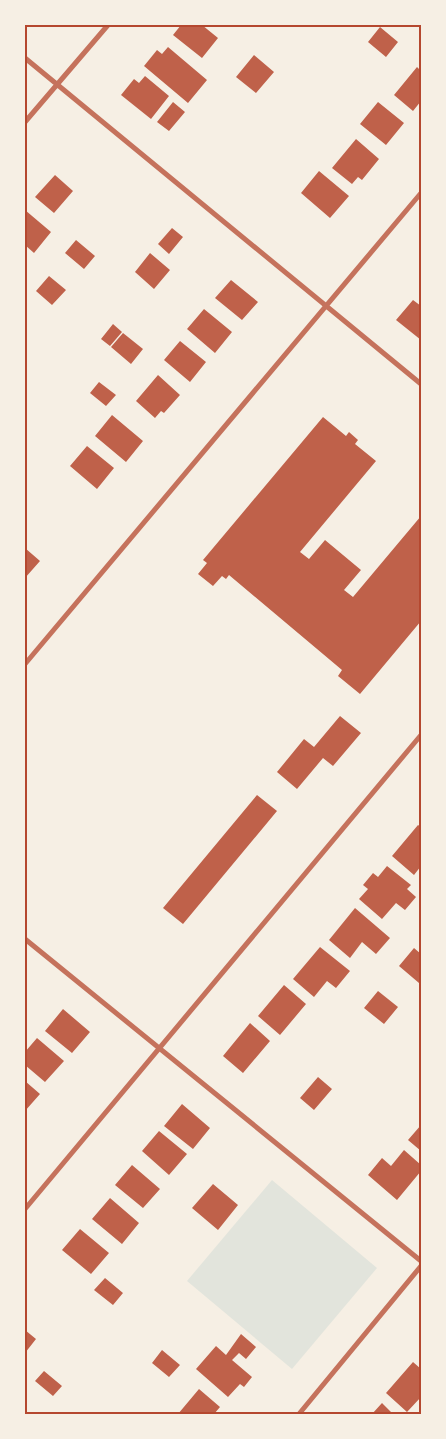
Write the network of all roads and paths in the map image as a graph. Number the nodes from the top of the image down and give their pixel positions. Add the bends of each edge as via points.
1 (108, 25) edge
2 (25, 58) edge
3 (57, 85) junction
4 (25, 122) edge
5 (421, 193) edge
6 (326, 306) junction
7 (421, 384) edge
8 (25, 664) edge
9 (421, 735) edge
10 (25, 938) edge
11 (159, 1047) junction
12 (25, 1209) edge
13 (421, 1261) edge
14 (421, 1266) edge
15 (299, 1414) edge

1 - 3 street
2 - 3 street
3 - 4 street
3 - 6 street
5 - 6 street
6 - 7 street
6 - 8 street
9 - 11 street
10 - 11 street
11 - 12 street
11 - 13 street
14 - 15 street

